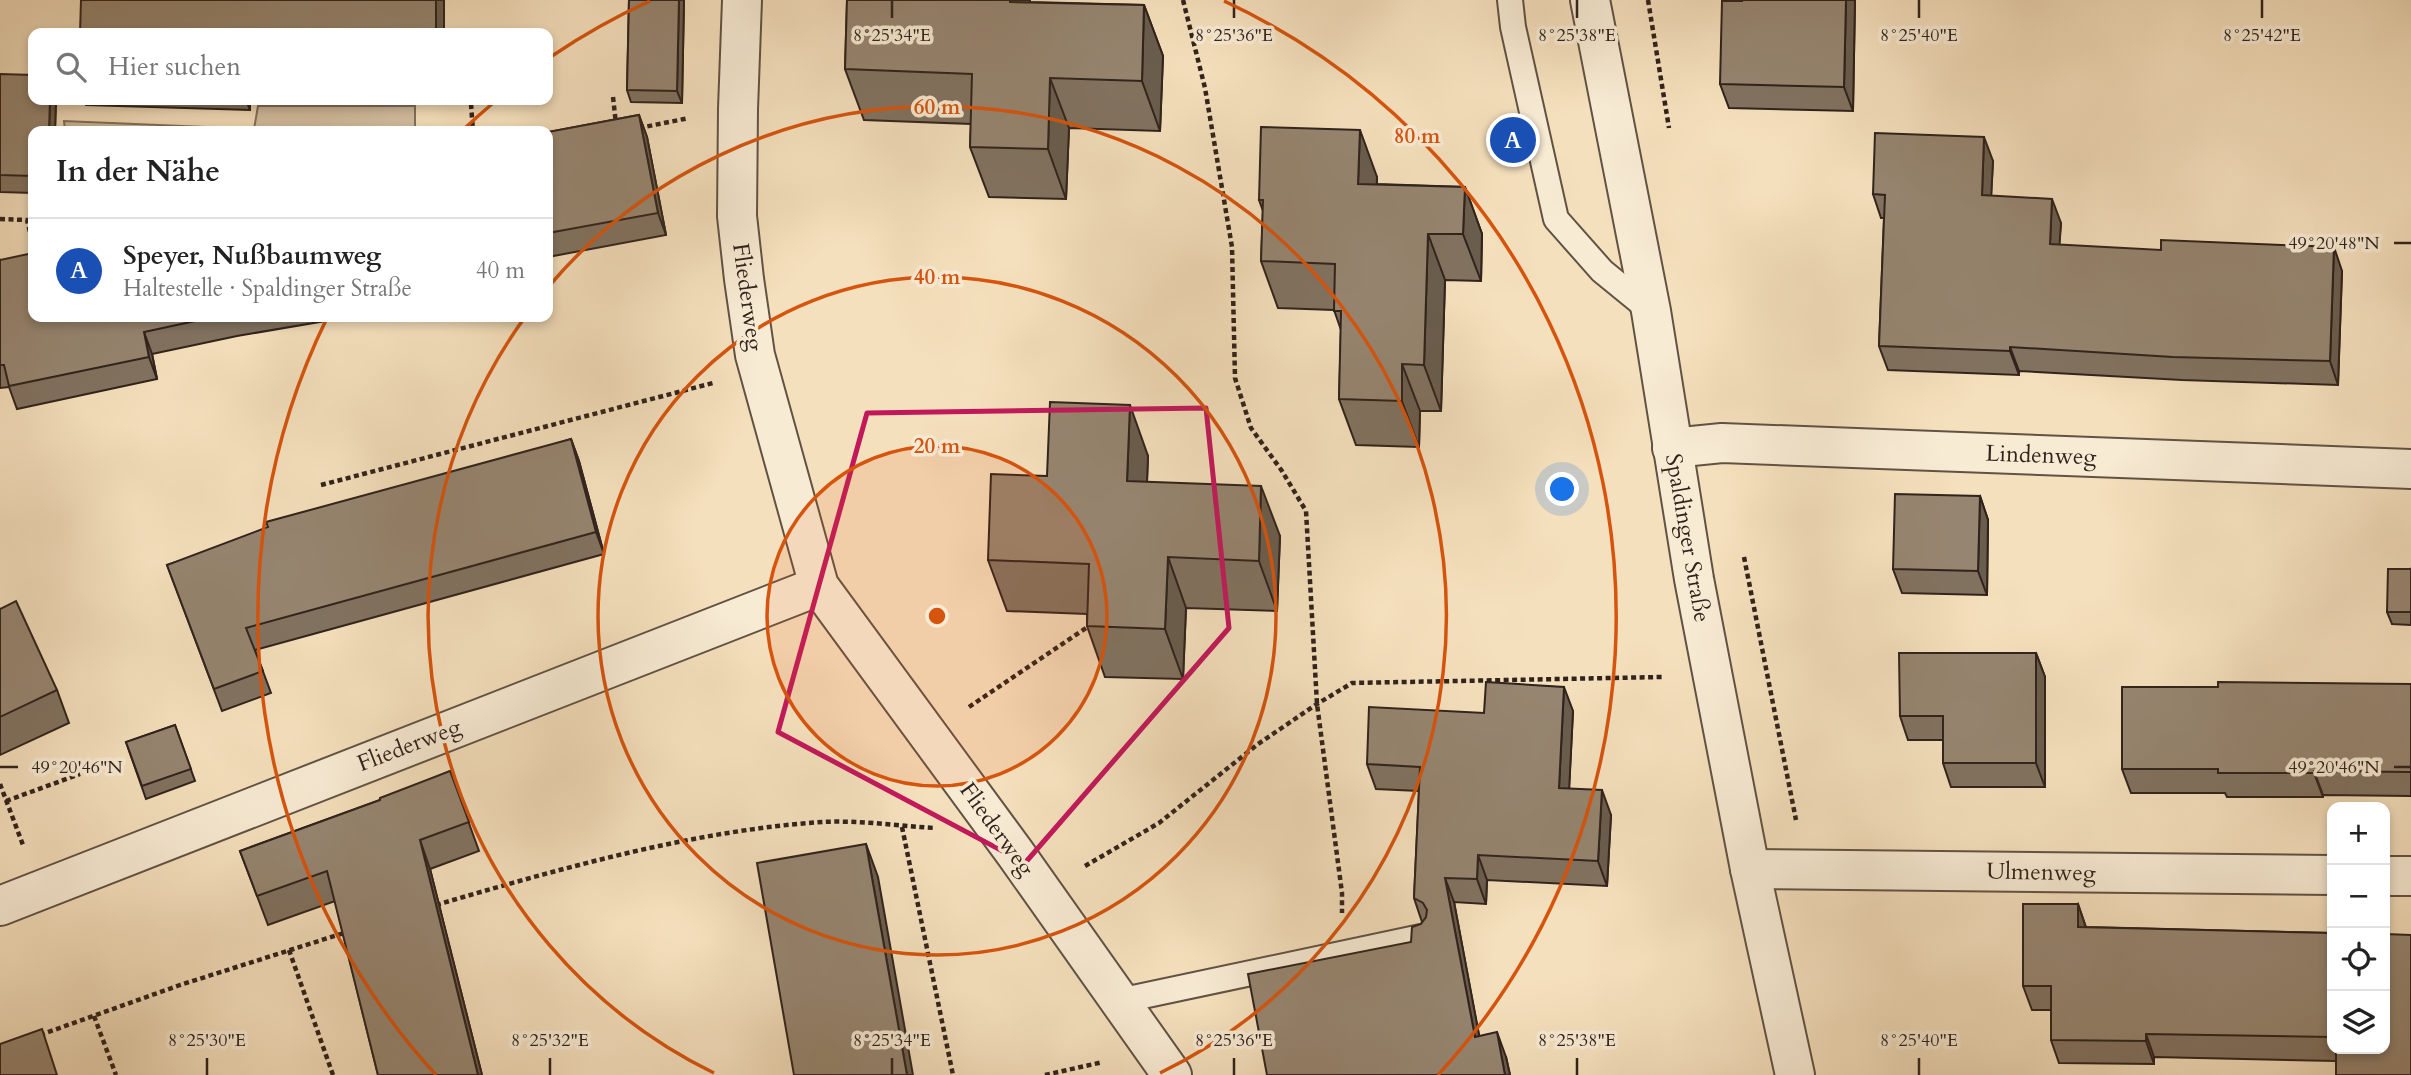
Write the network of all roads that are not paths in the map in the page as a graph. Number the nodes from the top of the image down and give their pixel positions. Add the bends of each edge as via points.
1 (742, 0) edge
2 (1510, 0) edge
3 (1590, 0) edge
4 (1651, 310) junction
5 (1672, 448) junction
6 (2411, 469) edge
7 (819, 586) junction
8 (1750, 869) junction
9 (2327, 875) edge
10 (2390, 876) edge
11 (2411, 876) edge
12 (0, 906) edge
13 (1421, 937) edge
14 (1119, 1001) junction
15 (1171, 1075) edge
16 (1795, 1075) edge

1 - 7 street, Fliederweg via 737,216 755,355
2 - 4 lane via 1556,219 1602,271
3 - 4 street, Spaldinger Straße
4 - 5 street, Spaldinger Straße
5 - 6 street, Lindenweg via 1721,443
5 - 8 street, Spaldinger Straße
7 - 12 street, Fliederweg
7 - 14 street, Fliederweg
8 - 9 street, Ulmenweg
8 - 16 street, Spaldinger Straße
10 - 11 street
13 - 14 lane
14 - 15 street, Fliederweg

